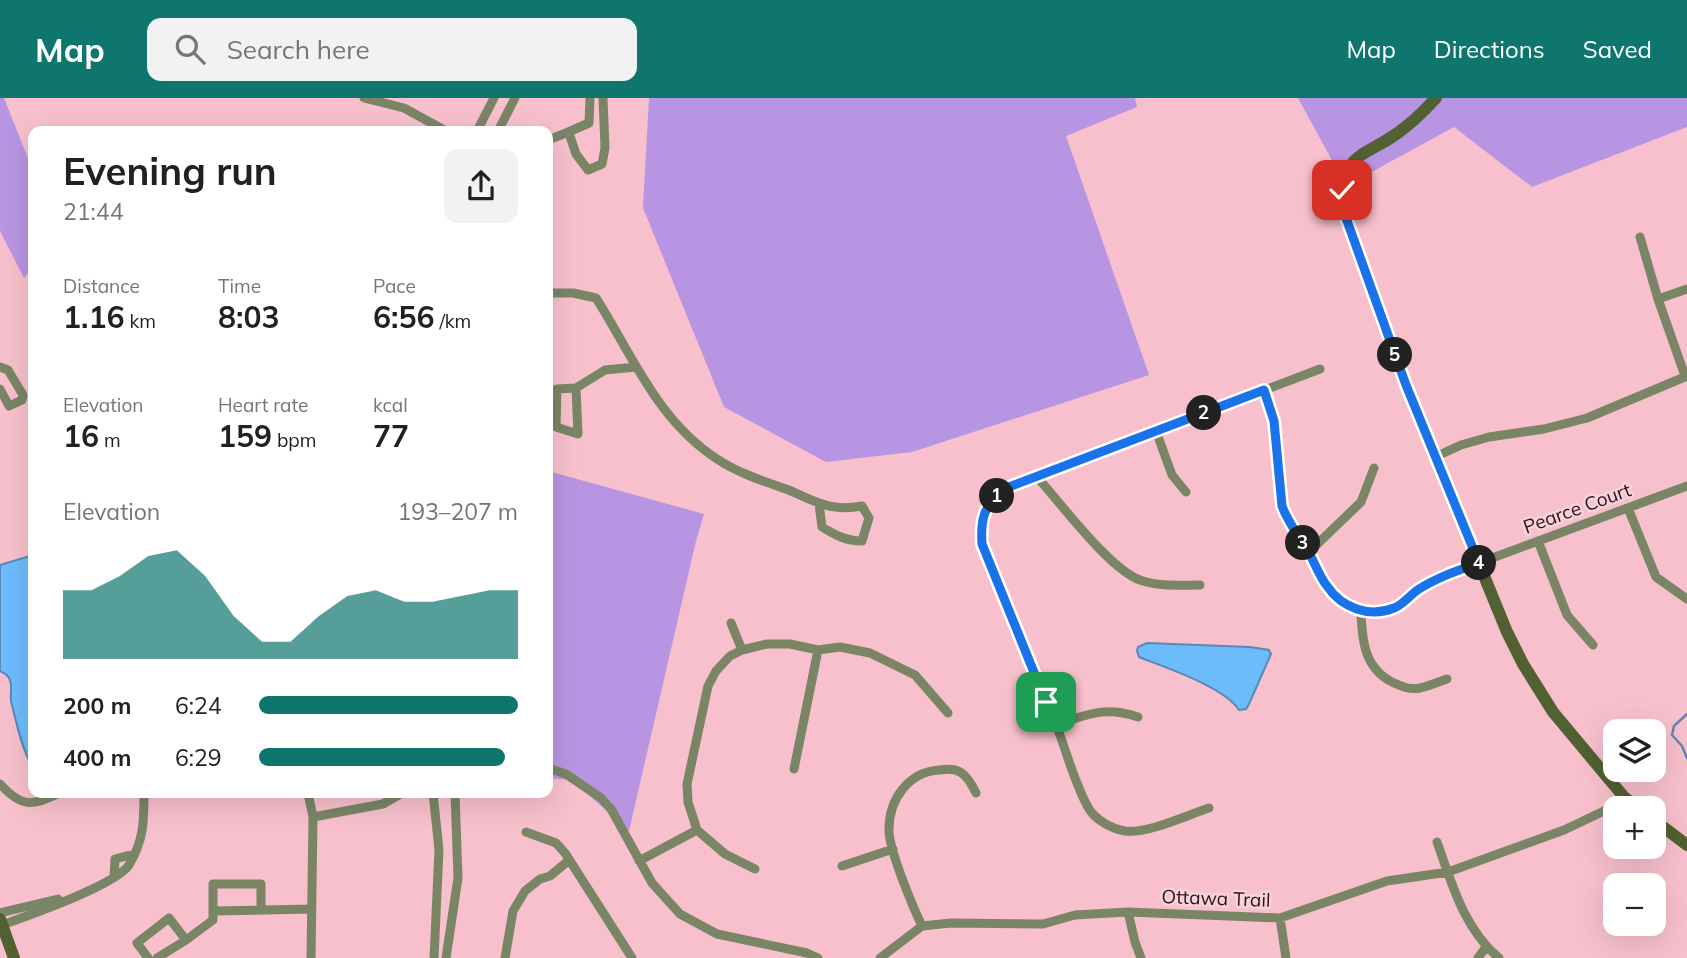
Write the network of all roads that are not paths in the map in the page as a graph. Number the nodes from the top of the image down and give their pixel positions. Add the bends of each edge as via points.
1 (363, 98) edge
2 (494, 98) edge
3 (515, 98) edge
4 (590, 98) edge
5 (603, 98) edge
6 (1436, 98) edge
7 (437, 126) edge
8 (480, 126) edge
9 (501, 126) edge
10 (566, 133) junction
11 (553, 138) edge
12 (1640, 237) dead end
13 (1687, 289) edge
14 (553, 293) edge
15 (1658, 299) junction
16 (0, 367) edge
17 (636, 367) junction
18 (1320, 369) dead end
19 (1686, 376) edge
20 (0, 388) edge
21 (576, 388) junction
22 (1264, 390) junction
23 (1156, 431) junction
24 (1437, 456) junction
25 (1374, 468) dead end
26 (1036, 476) junction
27 (1687, 486) edge
28 (1186, 492) dead end
29 (820, 504) junction
30 (1628, 508) junction
31 (1538, 541) junction
32 (1309, 552) junction
33 (1479, 563) junction
34 (1200, 585) dead end
35 (1687, 599) edge
36 (1361, 612) junction
37 (731, 623) dead end
38 (1594, 645) dead end
39 (742, 650) junction
40 (818, 650) junction
41 (1447, 679) dead end
42 (948, 713) dead end
43 (1138, 717) dead end
44 (1058, 724) junction
45 (794, 769) dead end
46 (553, 770) edge
47 (0, 784) edge
48 (976, 793) dead end
49 (1623, 796) edge
50 (50, 798) edge
51 (144, 798) edge
52 (309, 798) edge
53 (393, 798) edge
54 (434, 798) edge
55 (455, 798) edge
56 (1209, 808) dead end
57 (1603, 811) edge
58 (313, 817) junction
59 (1666, 829) edge
60 (697, 830) junction
61 (526, 832) dead end
62 (1437, 842) dead end
63 (1687, 845) edge
64 (893, 849) junction
65 (134, 853) junction
66 (568, 860) junction
67 (639, 861) junction
68 (842, 866) dead end
69 (755, 869) dead end
70 (1448, 872) junction
71 (114, 877) junction
72 (311, 909) junction
73 (261, 910) junction
74 (214, 911) junction
75 (1128, 912) junction
76 (1280, 918) junction
77 (1, 919) edge
78 (922, 926) junction
79 (186, 940) junction
80 (1486, 947) junction
81 (14, 958) edge
82 (148, 958) edge
83 (157, 958) edge
84 (311, 958) edge
85 (434, 958) edge
86 (446, 958) edge
87 (505, 958) edge
88 (632, 958) edge
89 (818, 958) edge
90 (880, 958) edge
91 (1141, 958) edge
92 (1286, 958) edge
93 (1478, 958) edge
94 (1499, 958) edge

1 - 7 street via 404,108
2 - 8 street
3 - 9 street
4 - 10 street via 589,123
5 - 10 street via 602,164 588,170
6 - 24 street via 1398,134 1360,154 1346,177 1341,204 1406,385
10 - 11 street
12 - 15 street
13 - 15 street
14 - 17 street via 596,298
15 - 19 street
16 - 20 street via 8,370 22,400 9,406
17 - 21 street via 605,370
17 - 29 street via 665,412 717,459
18 - 22 street
19 - 24 street via 1587,418 1489,437
21 - 21 street via 577,411 578,434 556,427 557,389
22 - 23 street
22 - 32 street via 1274,421 1282,506
23 - 26 street
23 - 28 street via 1172,475
24 - 33 street
25 - 32 street via 1360,502
26 - 34 street via 1114,564 1153,584
26 - 44 street via 1006,488 991,500 981,528 982,544
27 - 30 street, Pearce Court
29 - 29 street via 822,527 851,541 862,541 869,518 862,506 844,509
30 - 31 street, Pearce Court
30 - 35 street via 1656,577
31 - 33 street, Pearce Court
31 - 38 street via 1567,615
32 - 36 street via 1326,585
33 - 36 street, Pearce Court via 1441,577 1395,608
33 - 49 street via 1523,664 1553,712
36 - 41 street via 1368,659 1385,679 1405,688
37 - 39 street
39 - 40 street via 767,644
39 - 60 street via 716,671 702,708 687,784
40 - 42 street via 840,647 895,664 915,675
40 - 45 street
43 - 44 street via 1119,710 1099,710
44 - 56 street via 1090,811 1108,826 1127,832
46 - 67 street via 566,774 611,809
47 - 50 street via 27,804
48 - 64 street via 965,775 954,769 929,770 912,778 889,815
51 - 65 street via 144,829
52 - 58 street
53 - 58 street
54 - 85 street via 439,850
55 - 86 street via 458,878
57 - 70 street, Ottawa Trail
58 - 72 street
59 - 63 street
60 - 67 street
60 - 69 street via 725,854
61 - 66 street via 556,843
62 - 70 street
64 - 68 street
64 - 78 street
65 - 71 street via 127,868
65 - 71 street via 115,859
66 - 87 street via 525,891 513,912
66 - 88 street
67 - 89 street via 668,903 700,926
70 - 76 street, Ottawa Trail via 1387,881
70 - 80 street via 1464,915
71 - 77 street via 73,897
72 - 73 street
72 - 84 street
73 - 74 street
73 - 74 street via 261,884 213,884
74 - 79 street via 213,920
75 - 76 street, Ottawa Trail
75 - 78 street, Ottawa Trail via 1075,915 1043,924
75 - 91 street
76 - 92 street
77 - 81 street
78 - 90 street
79 - 82 street via 169,918 137,943
79 - 83 street
80 - 93 street
80 - 94 street

